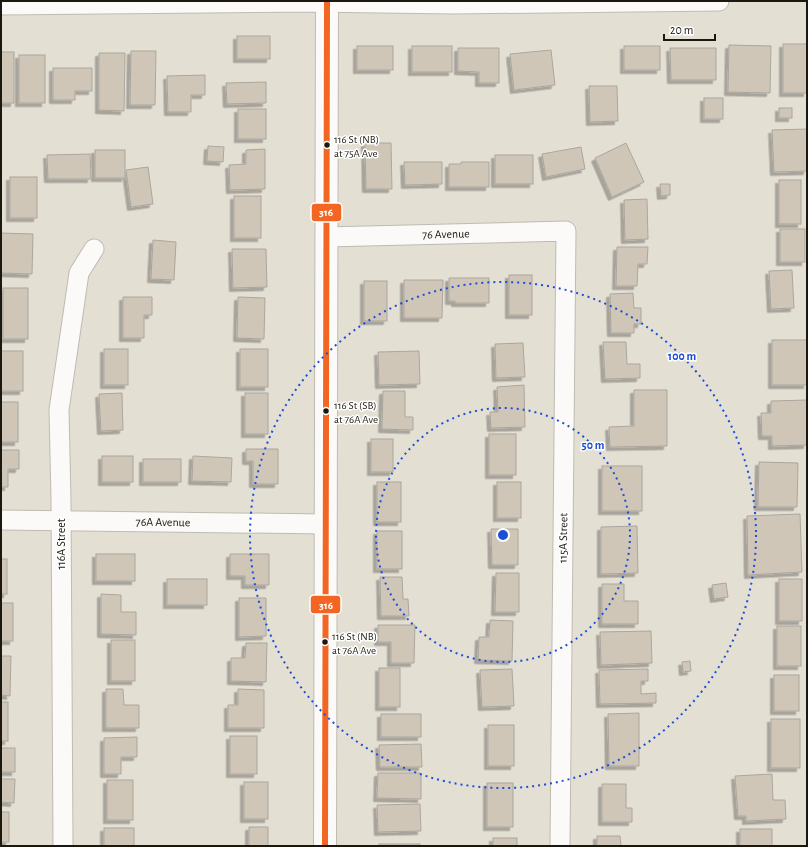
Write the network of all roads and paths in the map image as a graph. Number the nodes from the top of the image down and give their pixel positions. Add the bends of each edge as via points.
1 (719, 1) edge
2 (326, 2) edge
3 (593, 2) edge
4 (1, 5) edge
5 (566, 231) joint
6 (326, 237) junction
7 (94, 249) dead end
8 (1, 520) edge
9 (61, 521) junction
10 (326, 524) junction
11 (63, 846) edge
12 (325, 846) edge
13 (560, 846) edge

1 - 3 street
2 - 3 street
2 - 4 street
2 - 6 street
5 - 6 street, 76 Avenue
5 - 13 street, 115A Street
6 - 10 street
7 - 9 street, 116A Street via 79,273 59,410
8 - 9 street, 76A Avenue
9 - 10 street, 76A Avenue
9 - 11 street, 116A Street
10 - 12 street

